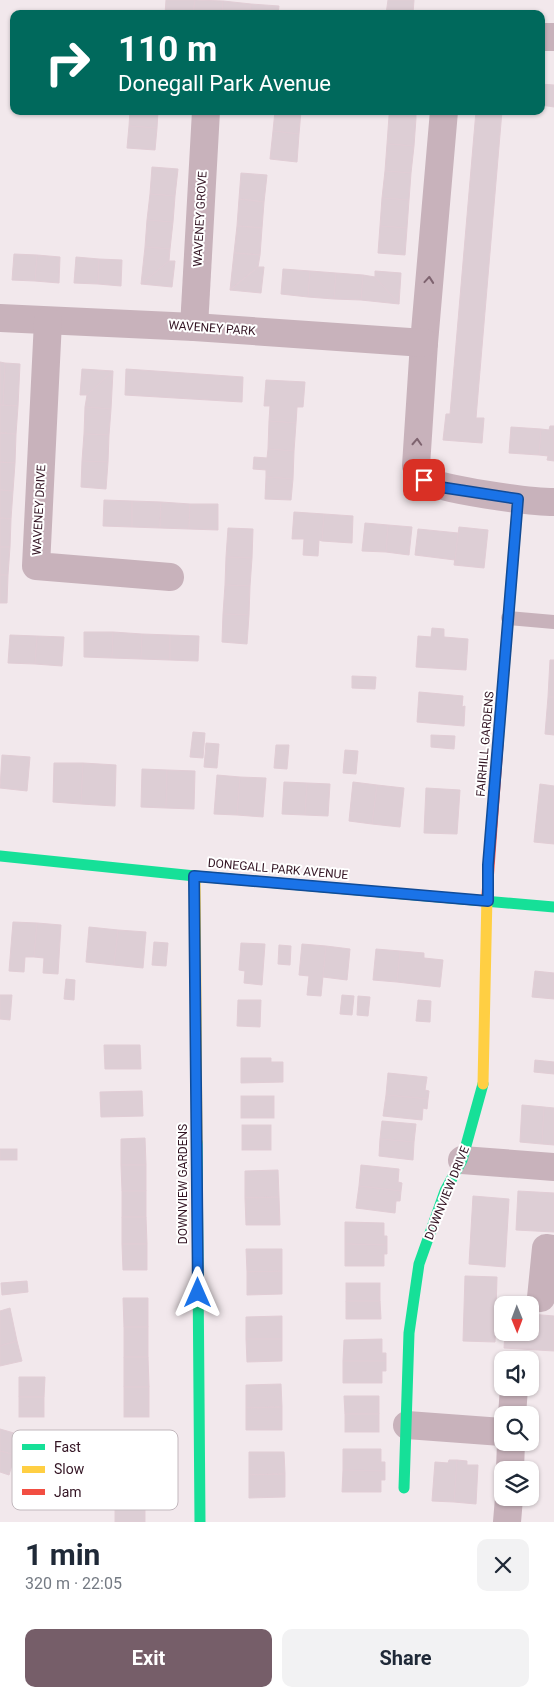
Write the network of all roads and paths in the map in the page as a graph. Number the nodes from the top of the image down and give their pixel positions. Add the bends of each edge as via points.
1 (206, 115) edge
2 (444, 115) edge
3 (0, 318) edge
4 (48, 320) junction
5 (194, 326) junction
6 (424, 343) junction
7 (518, 499) junction
8 (554, 502) edge
9 (170, 577) dead end
10 (508, 618) junction
11 (554, 622) edge
12 (0, 856) edge
13 (194, 876) junction
14 (488, 901) junction
15 (554, 906) edge
16 (462, 1160) junction
17 (554, 1167) edge
18 (554, 1248) edge
19 (541, 1298) dead end
20 (407, 1425) junction
21 (494, 1431) edge
22 (404, 1488) dead end
23 (508, 1506) edge
24 (200, 1522) edge
25 (507, 1522) edge

1 - 5 street, WAVENEY GROVE
6 -> 2 street
3 - 4 street, WAVENEY PARK
4 - 5 street, WAVENEY PARK
4 - 9 street, WAVENEY DRIVE via 36,566
5 - 6 street, WAVENEY PARK
7 -> 6 street via 440,487 424,480 416,466
7 - 8 street
7 - 10 street, FAIRHILL GARDENS
10 - 11 lane
10 - 14 street, FAIRHILL GARDENS via 488,865
12 - 13 street, DONEGALL PARK AVENUE
13 - 14 street, DONEGALL PARK AVENUE
13 - 24 street, DOWNVIEW GARDENS
14 - 15 street, DONEGALL PARK AVENUE
14 - 16 street, DOWNVIEW DRIVE via 483,1083
16 - 17 street
16 - 20 street, DOWNVIEW DRIVE via 445,1191 419,1264 409,1332
18 - 19 street via 546,1248
20 - 21 street
20 - 22 street, DOWNVIEW DRIVE
23 - 25 street

